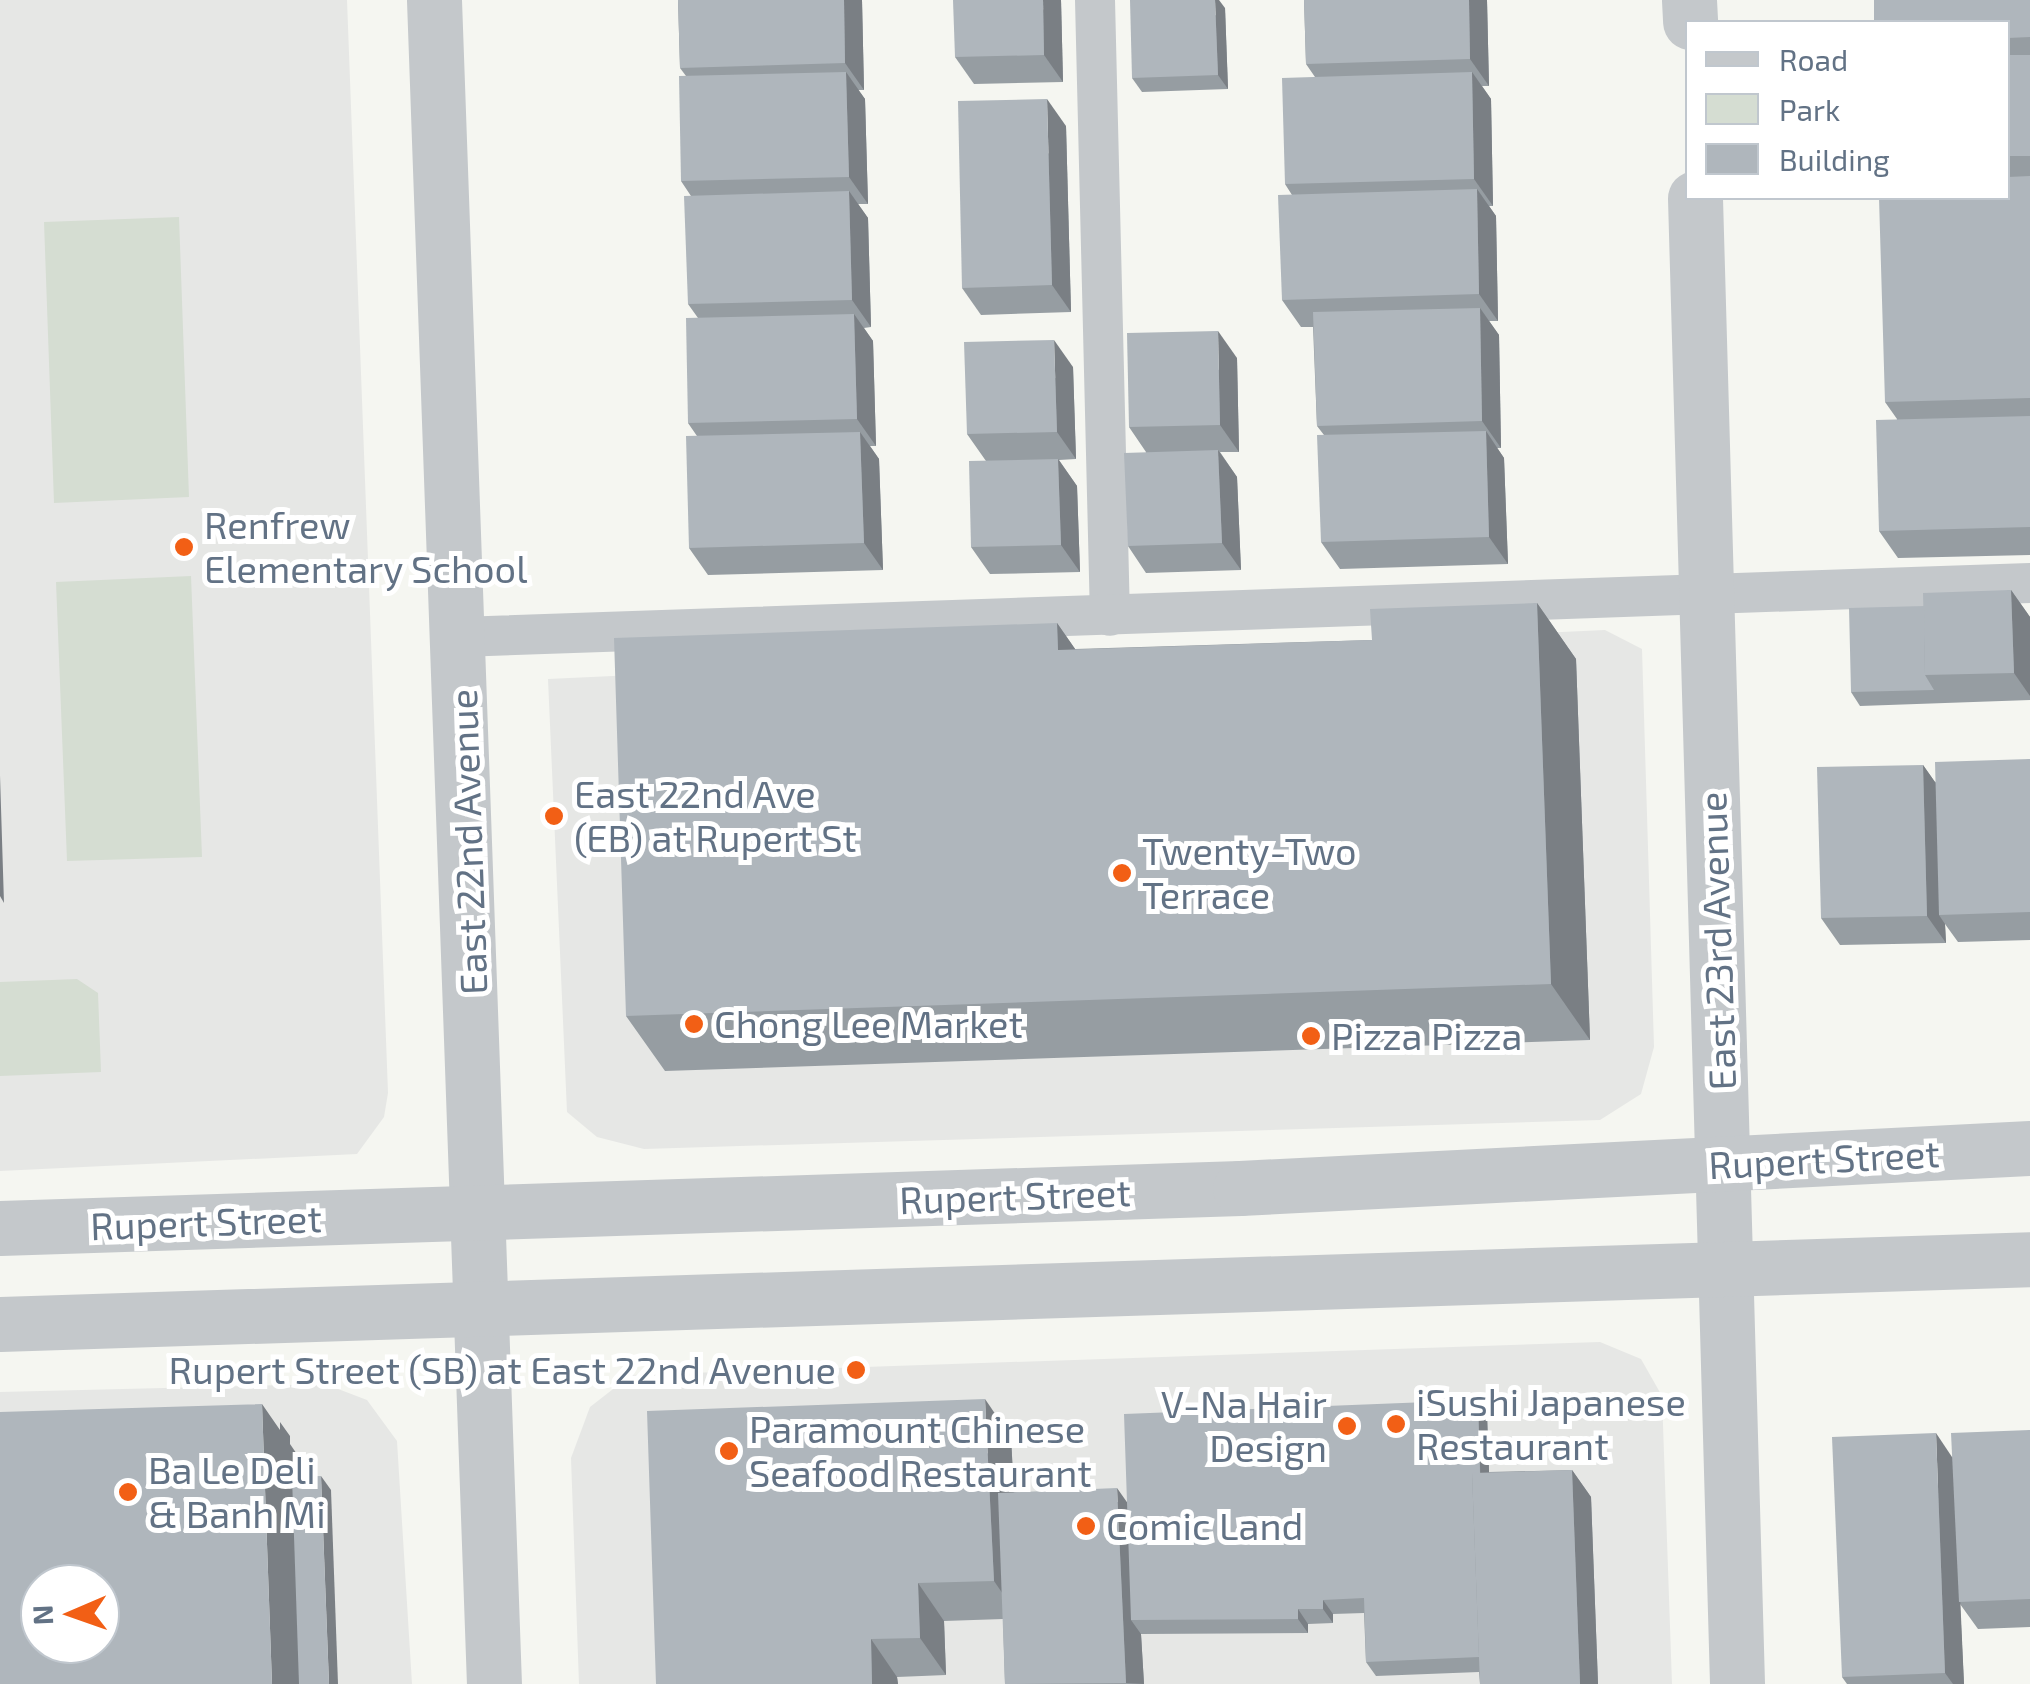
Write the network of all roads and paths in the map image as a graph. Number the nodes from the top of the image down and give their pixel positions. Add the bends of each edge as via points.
1 (434, 0) edge
2 (1095, 0) edge
3 (1695, 200) edge
4 (2030, 583) edge
5 (1707, 595) junction
6 (1110, 616) junction
7 (459, 637) junction
8 (2030, 1148) edge
9 (1723, 1164) junction
10 (481, 1212) junction
11 (0, 1228) edge
12 (2030, 1259) edge
13 (1725, 1269) junction
14 (484, 1308) junction
15 (0, 1324) edge
16 (494, 1684) edge
17 (1737, 1684) edge

1 - 7 street, East 22nd Avenue
2 - 6 lane
3 - 5 street, East 23rd Avenue
4 - 5 lane
5 - 6 lane
5 - 9 street, East 23rd Avenue
6 - 7 lane
7 - 10 street, East 22nd Avenue
8 - 9 street, Rupert Street
9 - 10 street, Rupert Street
9 - 13 street, East 23rd Avenue
10 - 11 street, Rupert Street
10 - 14 street, East 22nd Avenue
12 - 13 street
13 - 14 street
13 - 17 street, East 23rd Avenue
14 - 15 street
14 - 16 street, East 22nd Avenue

